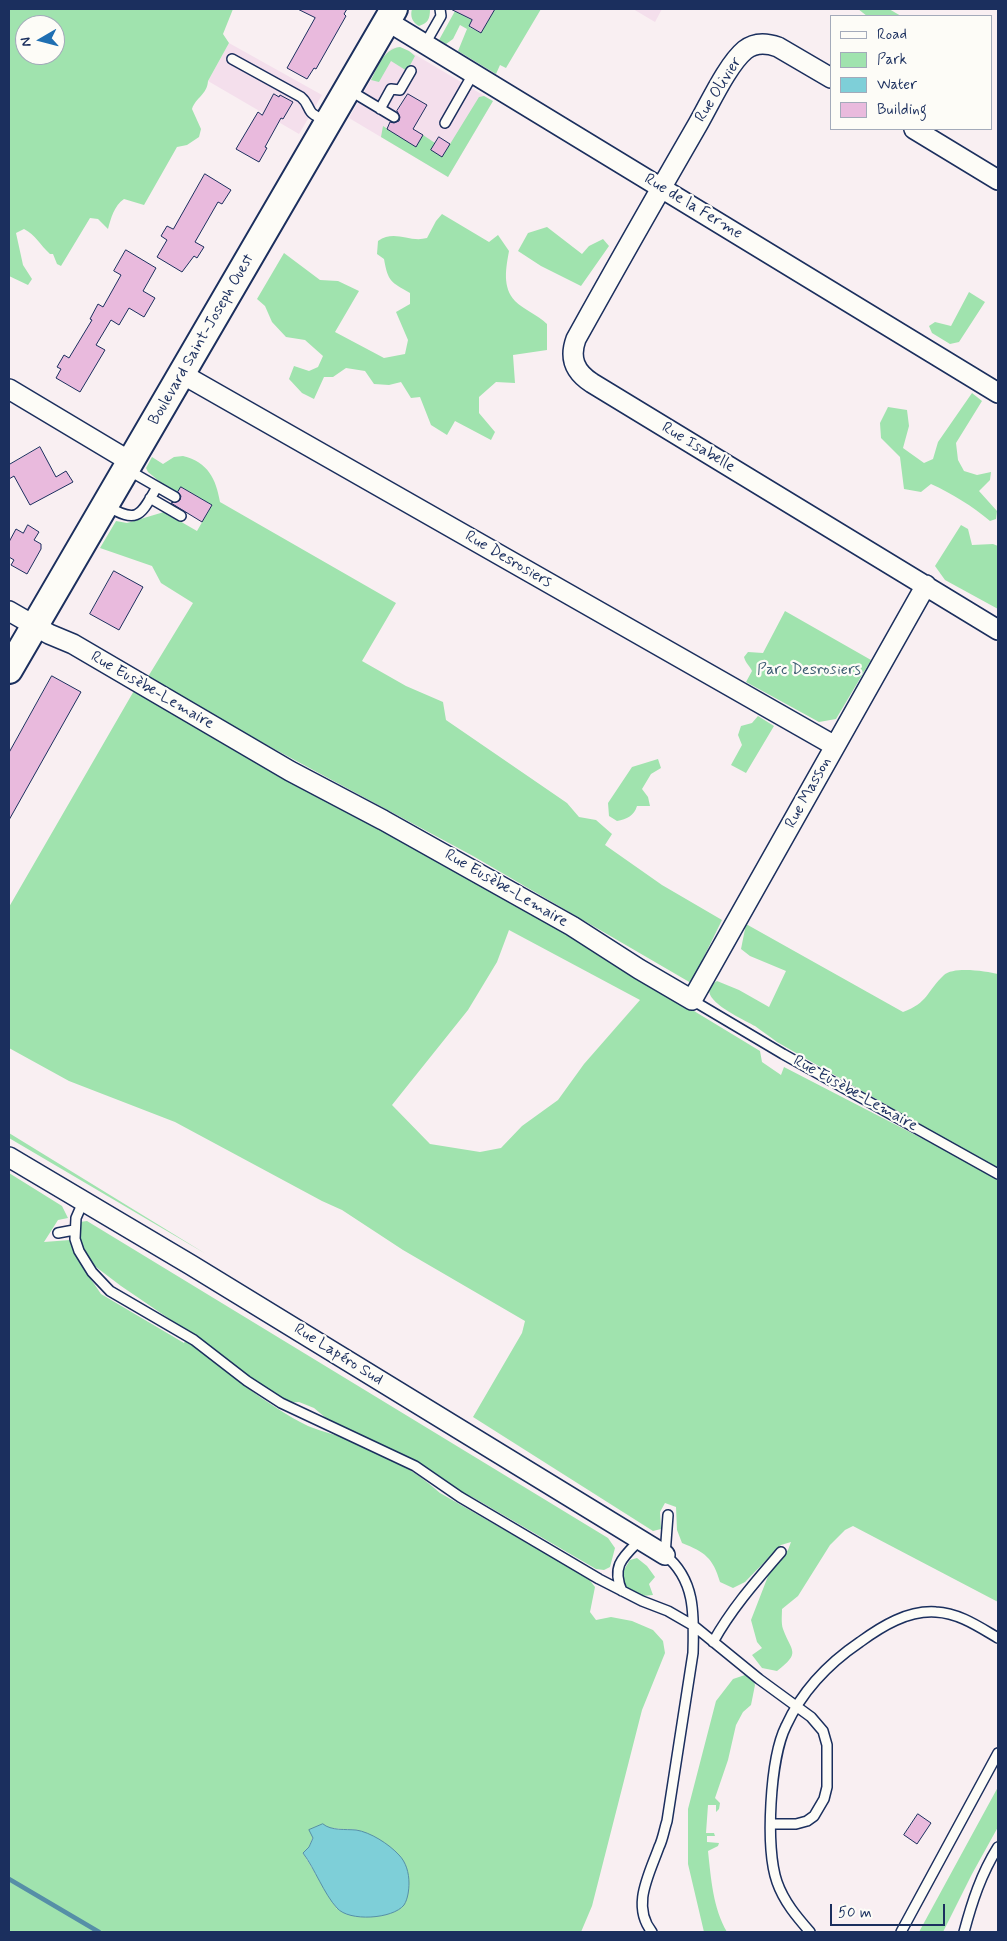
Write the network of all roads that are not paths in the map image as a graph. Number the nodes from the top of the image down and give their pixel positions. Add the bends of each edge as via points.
1 (440, 9) edge
2 (391, 15) edge
3 (425, 44) junction
4 (232, 58) dead end
5 (411, 71) dead end
6 (473, 74) junction
7 (830, 77) edge
8 (348, 90) junction
9 (380, 108) junction
10 (394, 117) dead end
11 (328, 122) junction
12 (445, 123) dead end
13 (916, 130) edge
14 (998, 180) edge
15 (661, 188) junction
16 (182, 374) junction
17 (9, 389) edge
18 (998, 394) edge
19 (126, 469) junction
20 (157, 487) junction
21 (175, 497) dead end
22 (150, 498) junction
23 (106, 505) junction
24 (181, 516) dead end
25 (926, 585) junction
26 (9, 611) edge
27 (35, 626) junction
28 (998, 630) edge
29 (9, 670) edge
30 (835, 746) junction
31 (692, 1000) junction
32 (9, 1157) edge
33 (998, 1174) edge
34 (83, 1202) junction
35 (74, 1230) junction
36 (58, 1233) dead end
37 (668, 1515) dead end
38 (640, 1540) junction
39 (781, 1552) dead end
40 (665, 1555) junction
41 (622, 1591) junction
42 (694, 1626) junction
43 (998, 1638) edge
44 (713, 1642) junction
45 (797, 1706) junction
46 (998, 1753) edge
47 (771, 1824) junction
48 (998, 1847) edge
49 (652, 1932) edge
50 (810, 1932) edge
51 (901, 1932) edge
52 (964, 1932) edge

1 - 3 lane via 441,16
2 - 3 street, Rue de la Ferme
2 - 8 main road, Boulevard Saint-Joseph Ouest
3 - 6 street, Rue de la Ferme
4 - 11 lane via 301,97 313,114
5 - 9 lane via 400,90 392,89
6 - 12 lane
6 - 15 street, Rue de la Ferme
7 - 15 street, Rue Olivier via 778,47 762,44 748,48 728,72
8 - 9 lane
8 - 11 main road, Boulevard Saint-Joseph Ouest
9 - 10 lane
11 - 16 main road, Boulevard Saint-Joseph Ouest
13 - 14 street
15 - 18 street, Rue de la Ferme
15 - 25 street, Rue Isabelle via 576,339 573,358 577,371
16 - 19 main road, Boulevard Saint-Joseph Ouest
16 - 30 street, Rue Desrosiers
17 - 19 street
19 - 20 lane
19 - 23 main road, Boulevard Saint-Joseph Ouest
20 - 21 lane
20 - 22 lane
22 - 23 lane via 136,515 122,515
22 - 24 lane
23 - 27 main road, Boulevard Saint-Joseph Ouest
25 - 28 street, Rue Isabelle
25 - 30 street, Rue Masson
26 - 27 street, Rue Eusèbe-Lemaire
27 - 29 main road, Boulevard Saint-Joseph Ouest
27 - 31 street, Rue Eusèbe-Lemaire via 73,644 290,770 572,926
30 - 31 street, Rue Masson
31 - 33 lane, Rue Eusèbe-Lemaire
32 - 34 street, Rue Lapéro Sud
34 - 35 lane
34 - 38 street, Rue Lapéro Sud
35 - 36 lane
35 - 41 lane via 79,1251 92,1272 110,1291 194,1340 281,1403 426,1472 460,1497
37 - 40 lane
38 - 40 street, Rue Lapéro Sud
38 - 41 lane via 618,1564
39 - 44 lane via 726,1619
40 - 42 lane via 686,1580
41 - 42 lane
42 - 44 lane
42 - 49 lane via 693,1653 666,1821 643,1892 643,1914
43 - 45 lane via 951,1614 911,1614 871,1634 843,1654 820,1676
44 - 45 lane
45 - 47 lane via 779,1745
45 - 47 lane via 822,1731 829,1756 827,1787 819,1810 807,1821
46 - 51 lane
47 - 50 lane via 776,1881 787,1904
48 - 52 lane via 976,1891

